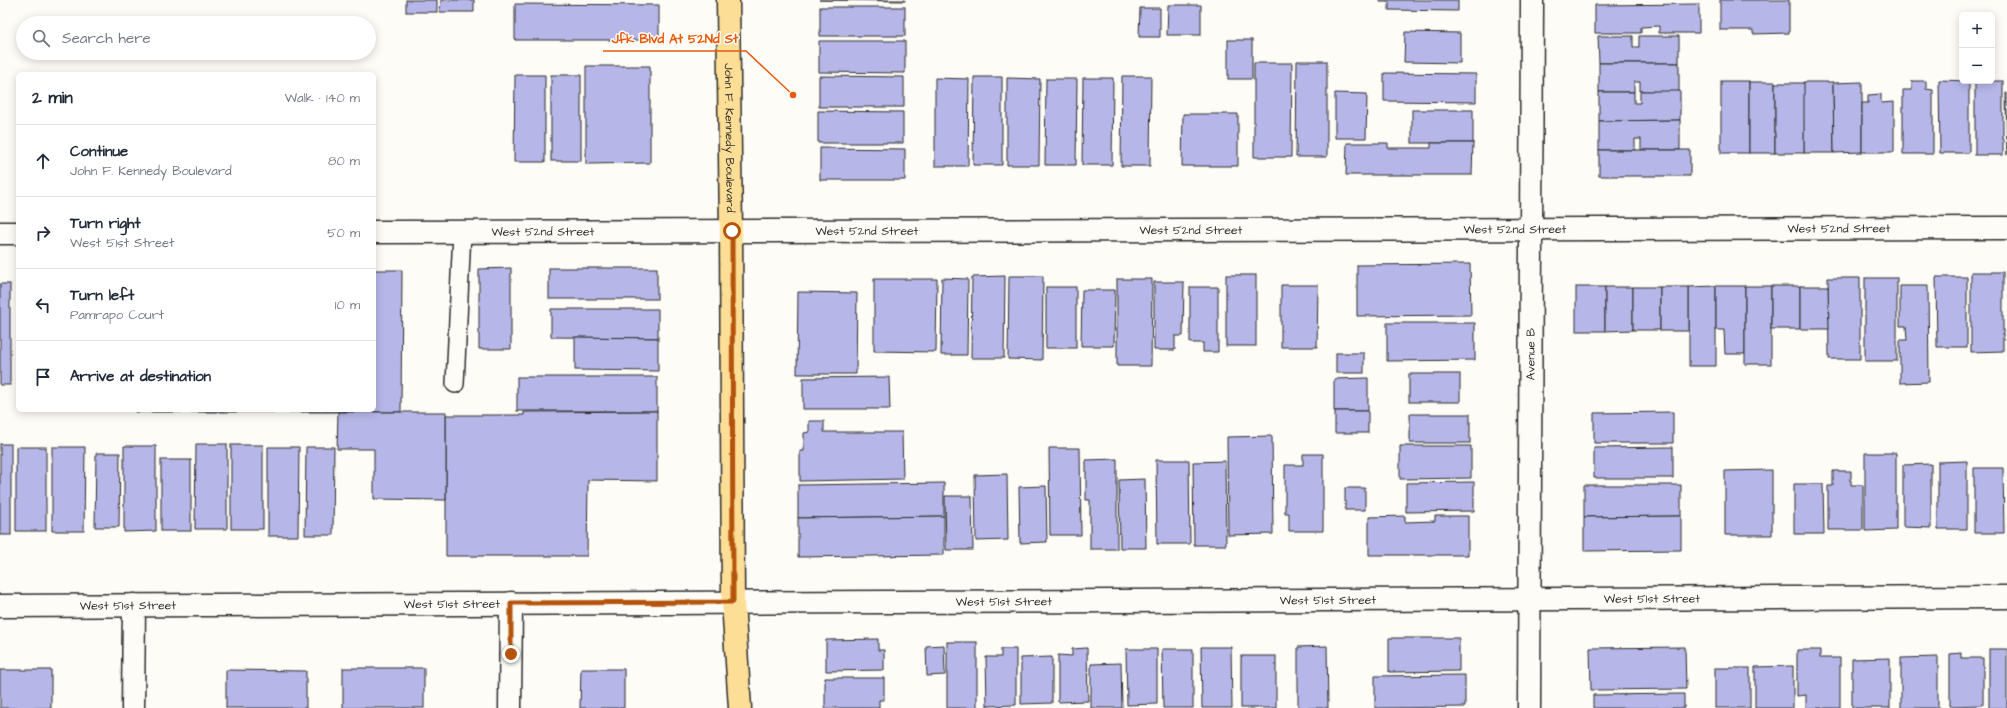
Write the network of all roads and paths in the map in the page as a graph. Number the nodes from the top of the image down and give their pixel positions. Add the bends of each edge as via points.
1 (728, 0) edge
2 (1532, 0) edge
3 (2007, 228) edge
4 (1531, 230) junction
5 (732, 231) junction
6 (16, 232) edge
7 (376, 232) edge
8 (462, 232) junction
9 (0, 233) edge
10 (455, 384) dead end
11 (2007, 597) edge
12 (1529, 598) junction
13 (733, 602) junction
14 (511, 603) junction
15 (134, 605) junction
16 (0, 606) edge
17 (133, 708) edge
18 (510, 708) edge
19 (740, 708) edge
20 (1529, 708) edge

1 - 5 main road, John F. Kennedy Boulevard
2 - 4 street, Avenue B
3 - 4 street, West 52nd Street
4 - 5 street, West 52nd Street
4 - 12 street, Avenue B
5 - 8 street, West 52nd Street
5 - 13 main road, John F. Kennedy Boulevard
6 - 9 street
7 - 8 street, West 52nd Street
8 - 10 lane
11 - 12 street, West 51st Street
12 - 13 street, West 51st Street
12 - 20 street, Avenue B
13 - 14 street, West 51st Street
13 - 19 main road, John F. Kennedy Boulevard
14 - 15 street, West 51st Street
14 - 18 street
15 - 16 street, West 51st Street
15 - 17 street

